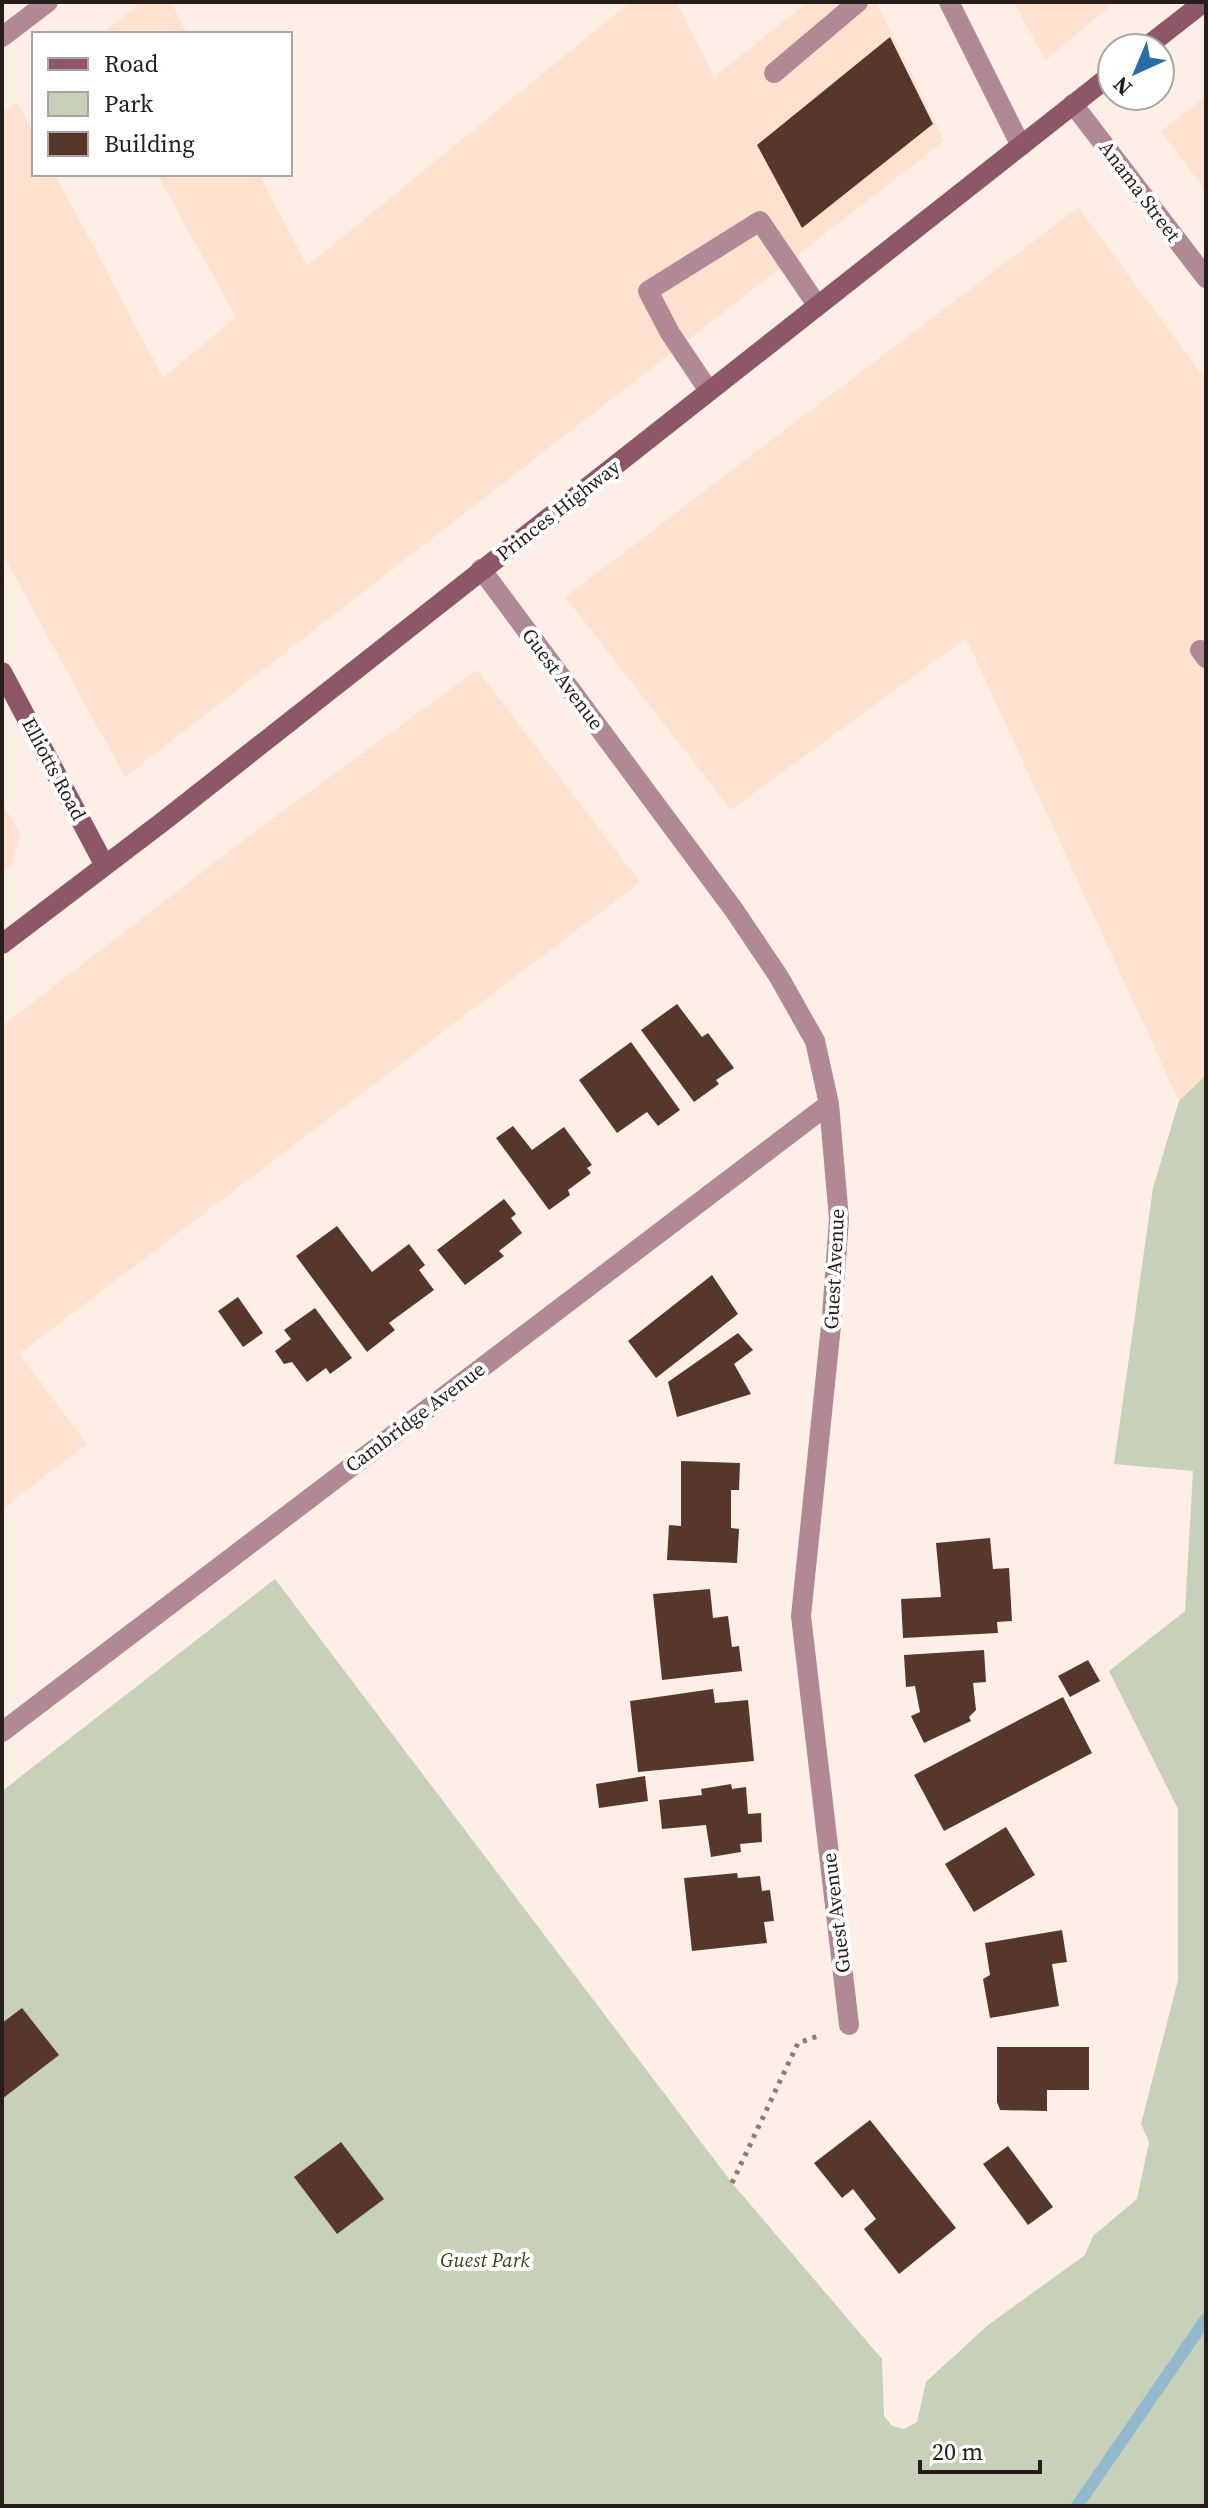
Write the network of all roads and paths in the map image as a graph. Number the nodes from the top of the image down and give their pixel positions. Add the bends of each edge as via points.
1 (48, 2) edge
2 (858, 2) edge
3 (949, 2) edge
4 (1204, 2) edge
5 (1166, 32) edge
6 (2, 37) edge
7 (774, 73) dead end
8 (1096, 86) edge
9 (1073, 104) junction
10 (1021, 146) junction
11 (1206, 278) edge
12 (817, 305) junction
13 (709, 391) junction
14 (481, 569) junction
15 (2, 672) edge
16 (105, 866) junction
17 (2, 944) edge
18 (829, 1104) junction
19 (2, 1732) edge
20 (849, 2025) joint
21 (732, 2183) dead end

1 - 6 street
2 - 7 street
3 - 10 street
4 - 5 main road
8 - 9 main road, Princes Highway
9 - 10 main road, Princes Highway
9 - 11 street, Anama Street
10 - 12 main road, Princes Highway
12 - 13 main road, Princes Highway
12 - 13 street via 760,221 648,291
13 - 14 main road, Princes Highway
14 - 16 main road, Princes Highway
14 - 18 street, Guest Avenue via 779,977 815,1041
15 - 16 main road, Elliotts Road
16 - 17 main road, Princes Highway
18 - 19 street, Cambridge Avenue
18 - 20 street, Guest Avenue via 839,1219 801,1616
20 - 21 path via 798,2043

